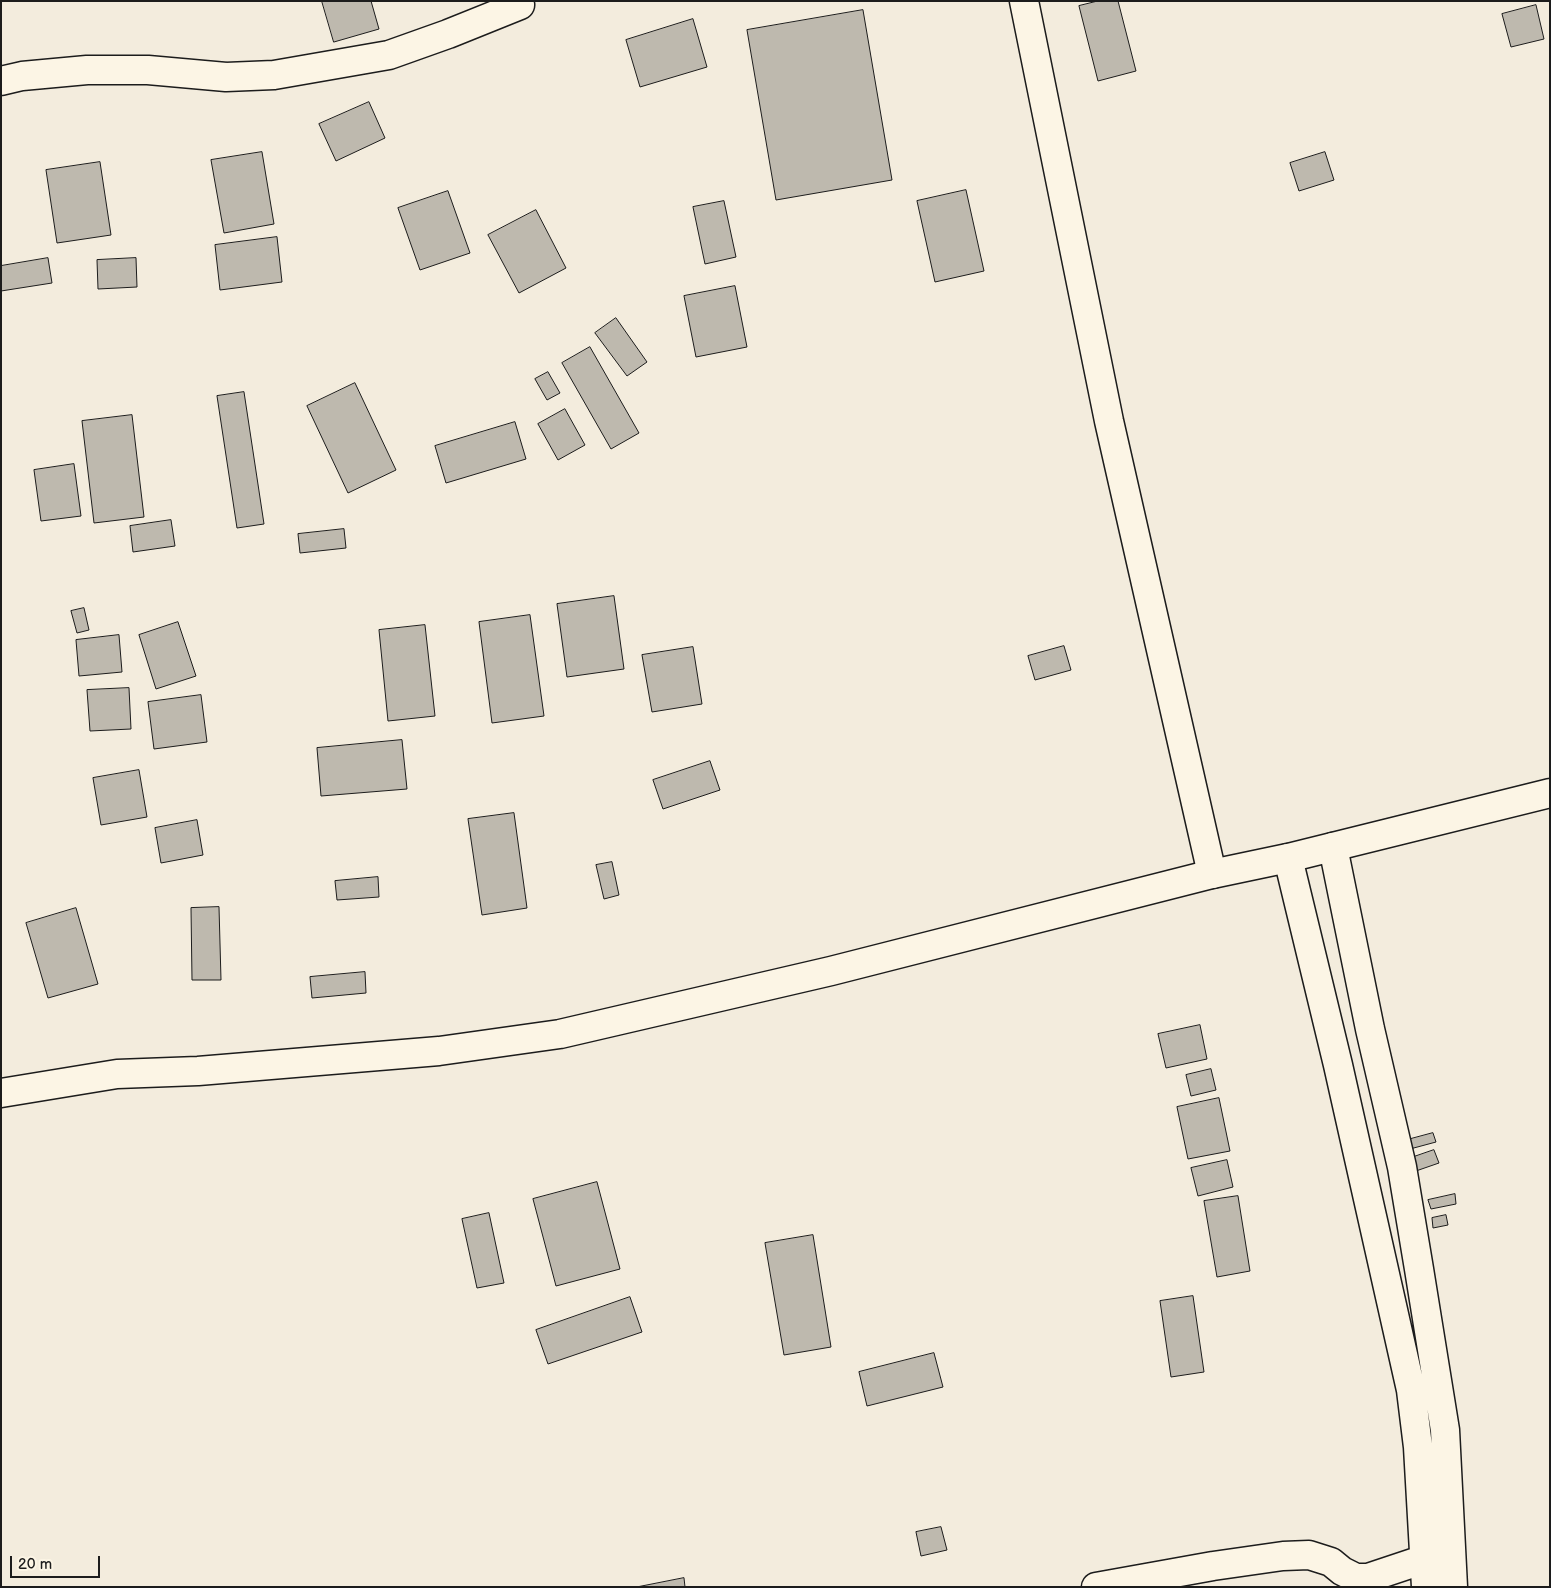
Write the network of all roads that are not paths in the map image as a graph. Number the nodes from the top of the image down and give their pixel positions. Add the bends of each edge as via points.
1 (1024, 1) edge
2 (520, 5) dead end
3 (1, 81) edge
4 (1550, 793) edge
5 (1334, 846) junction
6 (1288, 858) junction
7 (1212, 874) junction
8 (1, 1092) edge
9 (1425, 1559) junction
10 (1096, 1587) edge
11 (1426, 1587) edge
12 (1453, 1587) edge

1 - 7 street via 1109,422
2 - 3 street via 389,55 274,75 226,77 148,70 87,70
4 - 5 street
5 - 6 street
5 - 12 street via 1370,1029 1402,1167 1419,1269 1444,1430
6 - 7 street
6 - 9 street via 1411,1390
7 - 8 street via 831,971 560,1034 420,1053 198,1071 117,1074
9 - 10 street via 1368,1578 1356,1578 1331,1562 1310,1555 1283,1556
9 - 11 street

